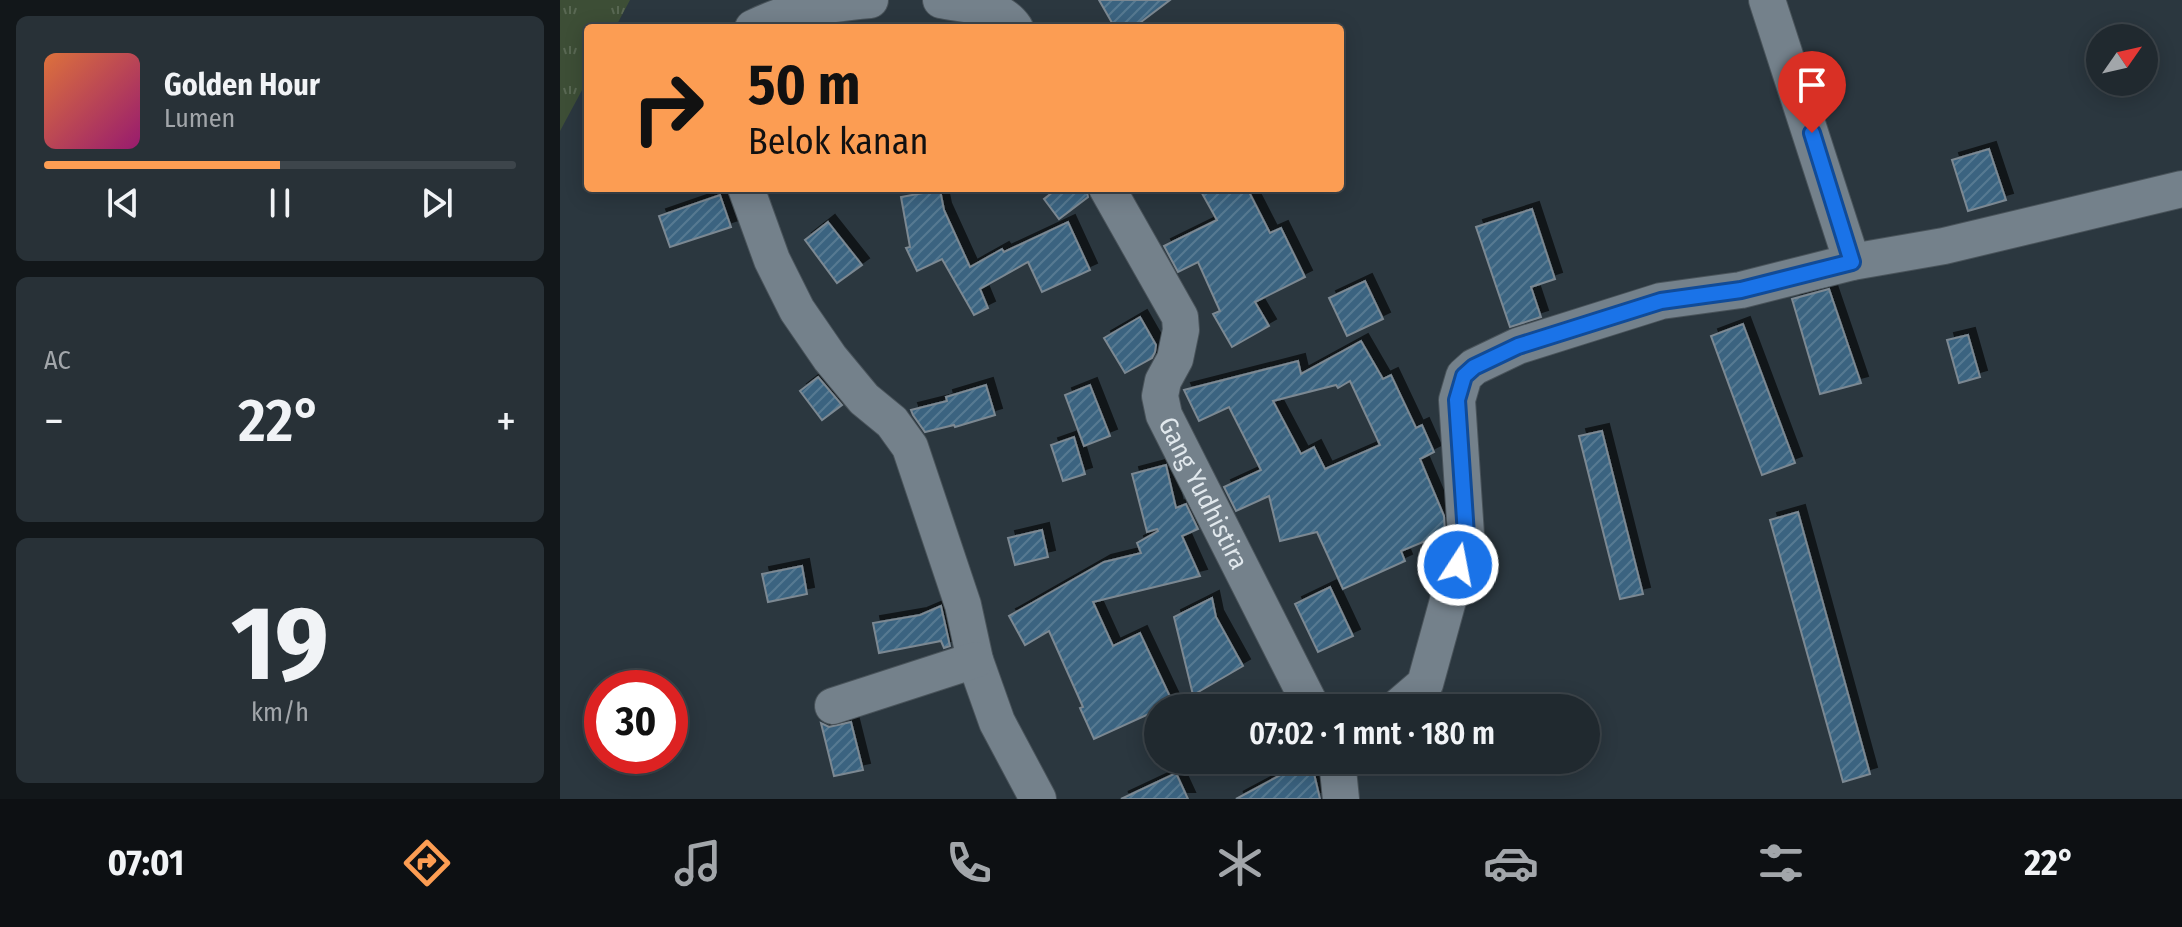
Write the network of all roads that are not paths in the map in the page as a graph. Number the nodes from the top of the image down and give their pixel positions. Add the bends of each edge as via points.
1 (870, 0) edge
2 (941, 0) edge
3 (1767, 0) edge
4 (1004, 19) edge
5 (761, 24) edge
6 (2182, 189) edge
7 (747, 192) edge
8 (1116, 192) edge
9 (1852, 262) junction
10 (975, 660) junction
11 (1305, 694) edge
12 (1413, 694) edge
13 (833, 706) dead end
14 (1338, 774) edge
15 (1038, 799) edge
16 (1341, 799) edge

1 - 5 street via 811,6
2 - 4 street
3 - 9 street
6 - 9 street via 1944,246
7 - 10 street via 797,310 830,358 910,447 963,605
8 - 11 street, Gang Yudhistira via 1180,317 1175,359 1160,396 1164,415
9 - 12 street via 1741,290 1661,301 1518,346 1464,376 1457,400 1466,535 1425,684
10 - 13 street
10 - 15 street via 997,722
14 - 16 street

